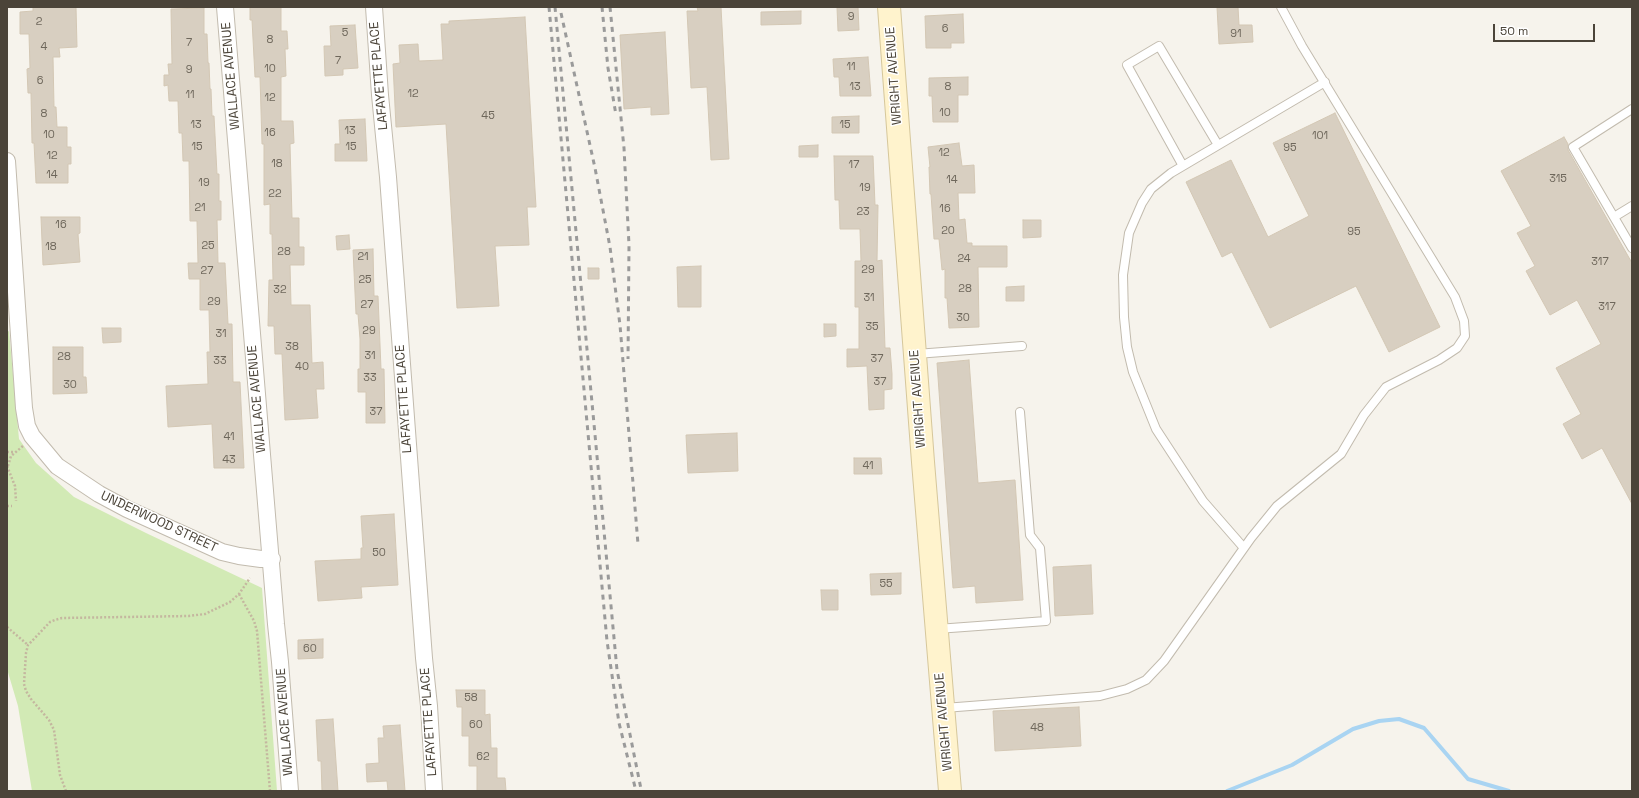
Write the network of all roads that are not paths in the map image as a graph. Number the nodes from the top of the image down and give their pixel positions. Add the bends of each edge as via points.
1 (225, 7) edge
2 (374, 7) edge
3 (889, 7) edge
4 (1281, 7) edge
5 (1325, 82) junction
6 (1632, 110) edge
7 (1218, 145) junction
8 (7, 161) edge
9 (1183, 166) junction
10 (1632, 206) edge
11 (1614, 217) junction
12 (1632, 248) edge
13 (1022, 346) dead end
14 (915, 354) junction
15 (1020, 412) dead end
16 (1244, 548) junction
17 (272, 559) junction
18 (936, 629) junction
19 (943, 708) junction
20 (290, 791) edge
21 (434, 791) edge
22 (950, 791) edge

1 - 17 street, WALLACE AVENUE
2 - 21 street, LAFAYETTE PLACE
3 - 14 street, WRIGHT AVENUE
4 - 5 lane
5 - 7 lane
5 - 16 lane via 1455,297 1464,321 1465,336 1456,348 1439,360 1386,387 1364,415 1341,454 1277,506
6 - 11 lane via 1573,146
7 - 9 lane
7 - 9 lane via 1159,46 1127,65
8 - 17 street, UNDERWOOD STREET via 24,408 32,436 57,466 127,509 222,552
9 - 16 lane via 1151,189 1129,233 1123,275 1127,347 1133,372 1156,428 1203,501
10 - 11 lane
11 - 12 lane
13 - 14 lane
14 - 18 street, WRIGHT AVENUE
15 - 18 lane via 1030,535 1040,548 1046,621
16 - 19 lane via 1164,661 1146,680 1127,689 1100,696
17 - 20 street, WALLACE AVENUE
18 - 19 street, WRIGHT AVENUE
19 - 22 street, WRIGHT AVENUE

